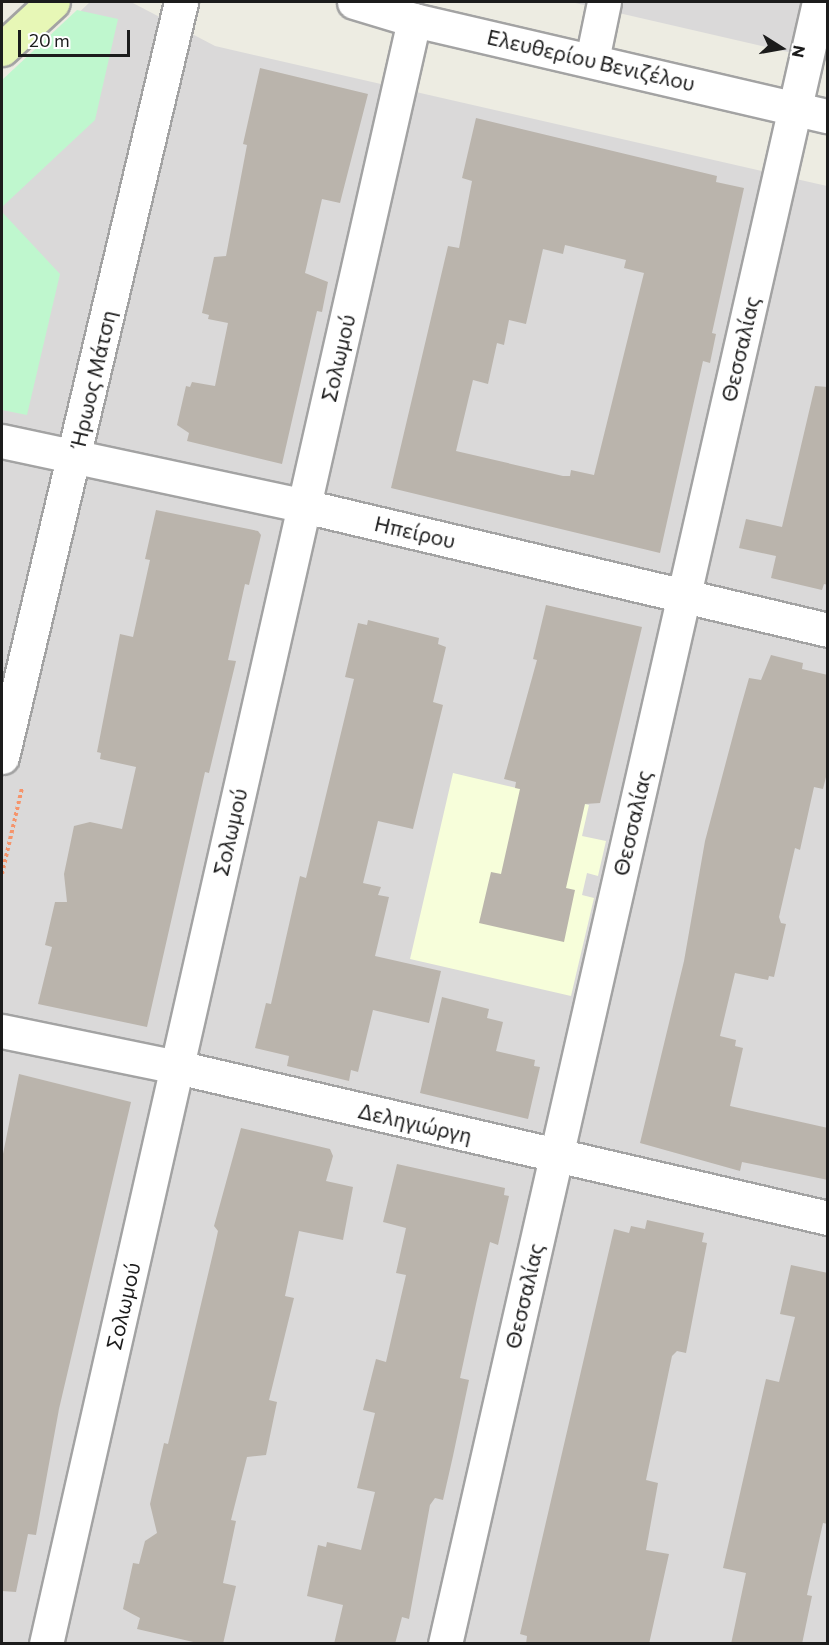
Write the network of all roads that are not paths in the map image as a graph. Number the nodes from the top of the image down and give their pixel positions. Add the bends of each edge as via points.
1 (53, 2) edge
2 (181, 2) edge
3 (354, 2) edge
4 (604, 2) edge
5 (819, 2) edge
6 (414, 20) junction
7 (2, 49) edge
8 (592, 60) junction
9 (795, 108) junction
10 (828, 116) edge
11 (2, 441) edge
12 (75, 456) junction
13 (304, 506) junction
14 (684, 596) junction
15 (828, 630) edge
16 (2, 757) edge
17 (2, 1031) edge
18 (177, 1067) junction
19 (556, 1157) junction
20 (828, 1218) edge
21 (46, 1644) edge
22 (445, 1644) edge

1 - 7 street
2 - 12 street, Ήρωος Μάτση
3 - 6 street, Ελευθερίου Βενιζέλου
4 - 8 street
5 - 9 street, Θεσσαλίας
6 - 8 street, Ελευθερίου Βενιζέλου
6 - 13 street, Σολωμού
8 - 9 street, Ελευθερίου Βενιζέλου
9 - 10 street, Ελευθερίου Βενιζέλου
9 - 14 street, Θεσσαλίας
11 - 12 street, Ηπείρου
12 - 13 street, Ηπείρου
12 - 16 street, Ήρωος Μάτση
13 - 14 street, Ηπείρου
13 - 18 street, Σολωμού
14 - 15 street, Ηπείρου
14 - 19 street, Θεσσαλίας
17 - 18 street, Δεληγιώργη
18 - 19 street, Δεληγιώργη
18 - 21 street, Σολωμού
19 - 20 street, Δεληγιώργη
19 - 22 street, Θεσσαλίας

